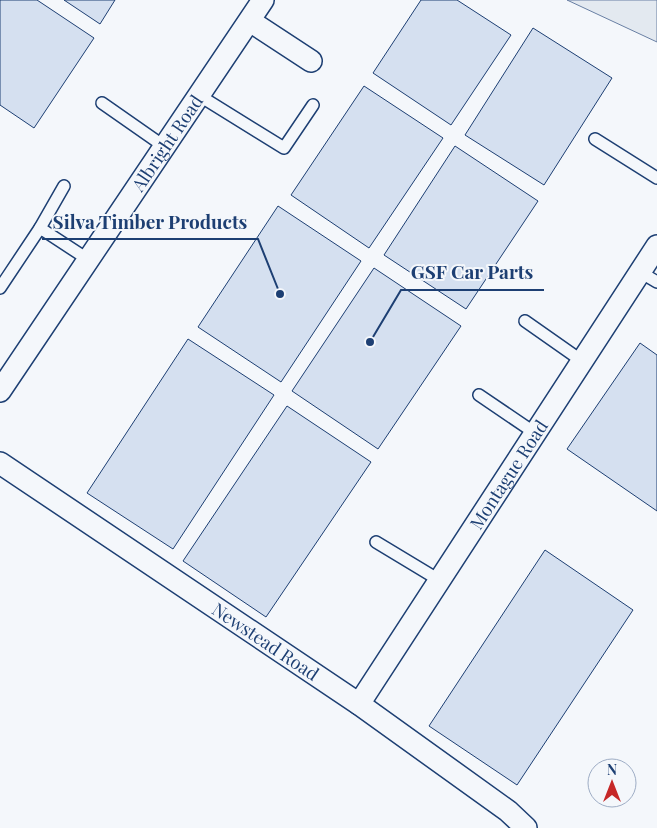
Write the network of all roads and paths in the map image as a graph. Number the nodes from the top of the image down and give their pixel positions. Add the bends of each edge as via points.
1 (263, 0) edge
2 (250, 21) junction
3 (311, 60) dead end
4 (200, 96) junction
5 (102, 103) dead end
6 (313, 105) dead end
7 (595, 139) dead end
8 (165, 147) junction
9 (657, 178) edge
10 (64, 186) dead end
11 (40, 228) junction
12 (657, 246) edge
13 (89, 260) junction
14 (648, 277) edge
15 (0, 288) edge
16 (525, 321) dead end
17 (582, 362) junction
18 (0, 391) edge
19 (479, 396) dead end
20 (535, 434) junction
21 (0, 463) edge
22 (376, 542) dead end
23 (439, 580) junction
24 (359, 704) junction
25 (526, 828) edge

1 - 2 street, Albright Road
2 - 3 street
2 - 4 street, Albright Road
4 - 6 lane via 284,148
4 - 8 street, Albright Road
5 - 8 lane
7 - 9 lane
8 - 13 street, Albright Road
10 - 11 lane
11 - 13 lane
11 - 15 lane
12 - 14 street, Montague Road
13 - 18 street, Albright Road
14 - 17 street, Montague Road
16 - 17 lane
17 - 20 street, Montague Road
19 - 20 lane
20 - 23 street, Montague Road
21 - 24 street, Newstead Road
22 - 23 lane
23 - 24 street, Montague Road
24 - 25 street, Newstead Road via 508,811

